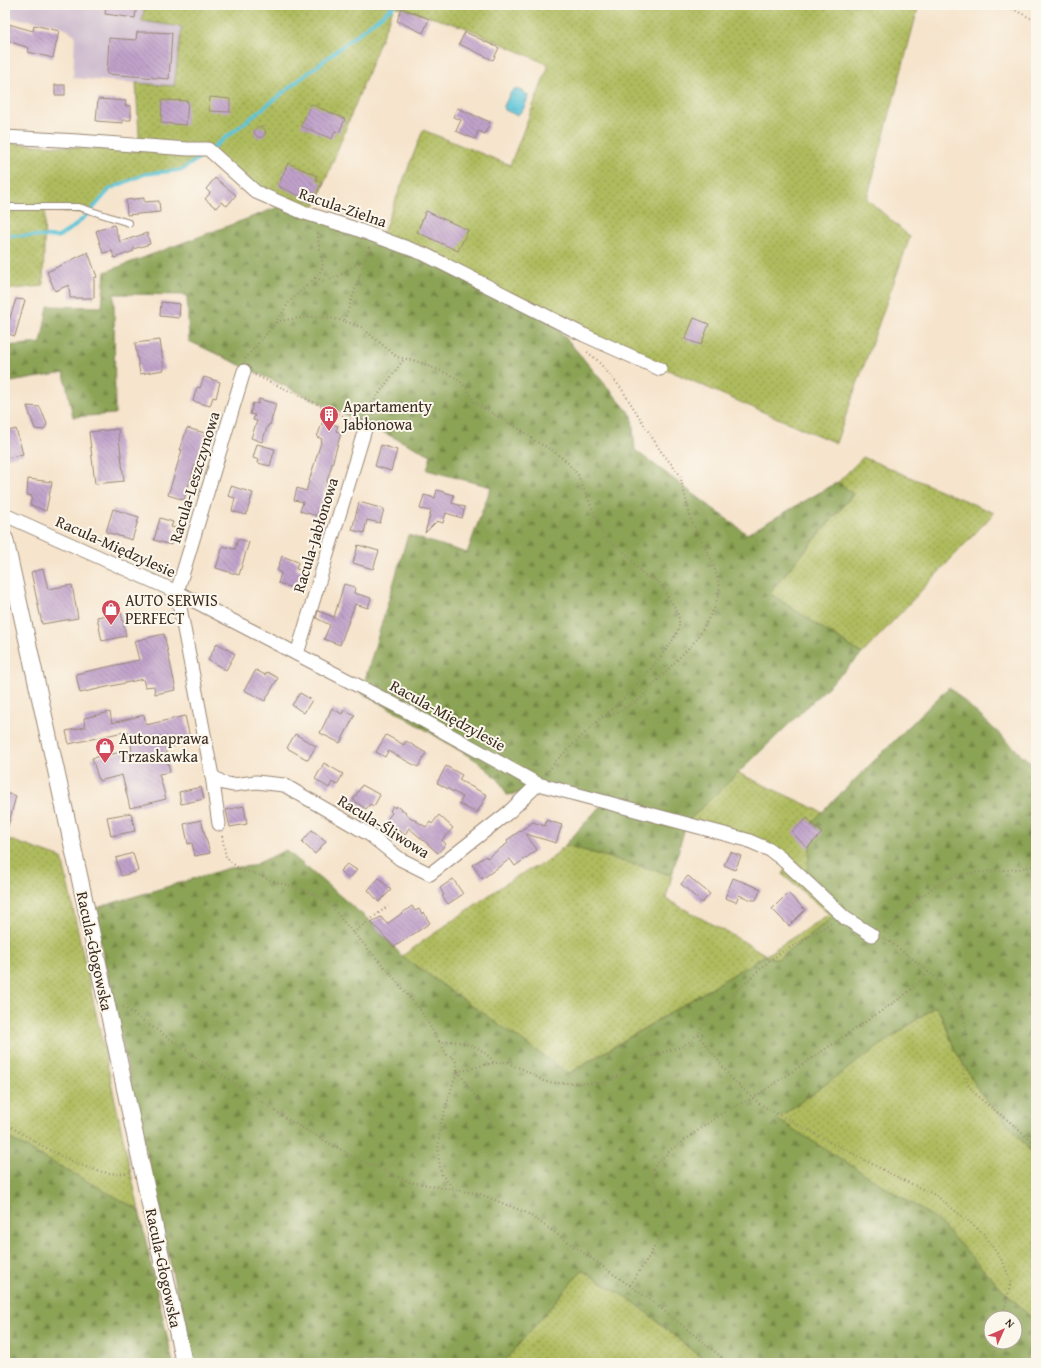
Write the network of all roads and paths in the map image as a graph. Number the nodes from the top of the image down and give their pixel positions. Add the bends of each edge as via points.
1 (1006, 5) edge
2 (1036, 21) edge
3 (5, 137) edge
4 (5, 207) edge
5 (323, 219) junction
6 (130, 224) dead end
7 (374, 235) junction
8 (364, 260) junction
9 (315, 278) junction
10 (344, 321) junction
11 (273, 326) junction
12 (582, 348) dead end
13 (404, 359) junction
14 (660, 368) dead end
15 (244, 371) junction
16 (363, 425) junction
17 (5, 515) edge
18 (5, 539) edge
19 (177, 592) junction
20 (297, 654) junction
21 (606, 715) junction
22 (212, 776) junction
23 (538, 784) junction
24 (220, 824) joint
25 (1036, 865) edge
26 (388, 906) dead end
27 (844, 918) junction
28 (353, 933) junction
29 (872, 935) junction
30 (928, 972) junction
31 (105, 995) junction
32 (698, 1034) junction
33 (439, 1042) junction
34 (494, 1062) junction
35 (458, 1071) junction
36 (753, 1098) junction
37 (5, 1123) edge
38 (492, 1133) dead end
39 (1036, 1143) edge
40 (142, 1168) junction
41 (454, 1189) junction
42 (630, 1286) junction
43 (1004, 1310) edge
44 (994, 1350) edge
45 (184, 1363) edge
46 (738, 1363) edge
47 (992, 1363) edge

1 - 2 path
3 - 5 street, Racula-Zielna via 211,152 256,192
4 - 6 lane via 79,207
5 - 7 street, Racula-Zielna
5 - 9 path via 318,228 318,239 323,266
7 - 8 path
7 - 14 street, Racula-Zielna via 424,254 584,334
8 - 9 path via 338,276 325,280
8 - 10 path
9 - 11 path via 290,301
10 - 11 path via 306,317 279,321
10 - 13 path via 361,327 397,357
11 - 15 path via 243,361
12 - 21 path via 597,360 621,388 660,450 680,475 691,520 713,563 720,587 715,607 697,639 638,701 611,715
13 - 16 path via 367,410
13 - 21 path via 434,368 460,381 475,403 526,433 569,464 578,475 604,537 626,553 644,574 656,579 674,604 679,628 635,688
15 - 16 path
15 - 19 street, Racula-Leszczynowa
16 - 20 street, Racula-Jabłonowa
17 - 19 street, Racula-Międzylesie
18 - 31 street, Racula-Głogowska
19 - 20 street, Racula-Międzylesie
19 - 22 street
20 - 23 street, Racula-Międzylesie
21 - 23 path via 556,761
22 - 23 street, Racula-Śliwowa via 223,783 233,785 256,782 284,785 370,835 400,859 430,874 508,812
22 - 24 street
23 - 27 street, Racula-Międzylesie via 747,840 770,850
24 - 28 path via 226,857 240,870 310,892 332,906
25 - 29 path via 949,879 917,900 883,934
26 - 28 path
27 - 29 street, Racula-Międzylesie
27 - 32 path via 828,924 769,961 705,1022
28 - 33 path via 420,1011
29 - 30 path via 886,939
30 - 36 path via 902,997
30 - 39 path via 943,984 958,1002 965,1020 963,1070 970,1086 982,1100
31 - 40 street, Racula-Głogowska
31 - 41 path via 287,1119 357,1159 410,1182
32 - 34 path via 683,1046 646,1058 625,1073 603,1083 545,1082 508,1062
32 - 36 path via 732,1079
33 - 34 path via 450,1040 473,1046 489,1055
33 - 35 path via 457,1063
34 - 35 path
35 - 38 path via 487,1113
35 - 41 path via 440,1126 438,1153 441,1174
36 - 42 path via 721,1114 672,1149 655,1166 652,1177 662,1200 667,1225
36 - 43 path via 761,1105 937,1196 984,1234 1003,1262 1011,1282
37 - 40 path via 77,1164 104,1172 124,1174
40 - 45 street, Racula-Głogowska
41 - 42 path via 480,1194 527,1213
42 - 46 path via 724,1359
44 - 47 path

